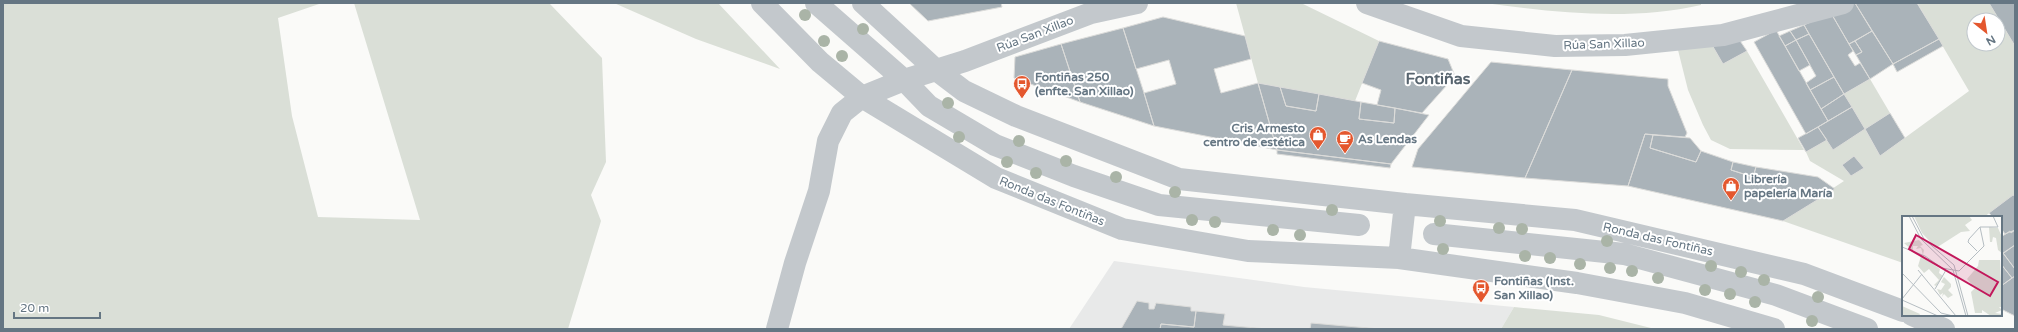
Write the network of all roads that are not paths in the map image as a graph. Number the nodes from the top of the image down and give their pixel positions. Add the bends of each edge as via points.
1 (762, 3) edge
2 (816, 3) edge
3 (863, 3) edge
4 (1137, 3) edge
5 (1367, 3) edge
6 (1844, 3) edge
7 (1090, 8) edge
8 (935, 69) junction
9 (904, 80) junction
10 (862, 97) junction
11 (1405, 204) junction
12 (1358, 225) dead end
13 (1434, 234) dead end
14 (1400, 258) junction
15 (1902, 311) edge
16 (1914, 316) edge
17 (777, 329) edge
18 (1774, 329) edge
19 (1867, 329) edge
20 (1943, 329) edge

1 - 10 street, Ronda das Fontiñas via 820,62
2 - 9 street
3 - 8 street, Ronda das Fontiñas
4 - 7 street, Rúa San Xillao
5 - 6 street, Rúa San Xillao via 1461,36 1555,46 1625,45 1723,35
7 - 8 street, Rúa San Xillao via 965,61
8 - 9 street, Rúa San Xillao
8 - 11 street, Ronda das Fontiñas via 964,91 1016,116 1178,179
9 - 10 street, Rúa San Xillao
9 - 12 street via 929,106 995,145 1159,205
10 - 14 street, Ronda das Fontiñas via 996,178 1122,229 1248,251
10 - 17 street, Rúa San Xillao via 842,113 828,141 819,191
11 - 14 street
11 - 15 street, Ronda das Fontiñas via 1575,220 1804,274
13 - 19 street via 1624,254 1776,295
14 - 18 street, Ronda das Fontiñas via 1577,283 1670,300
16 - 20 street

